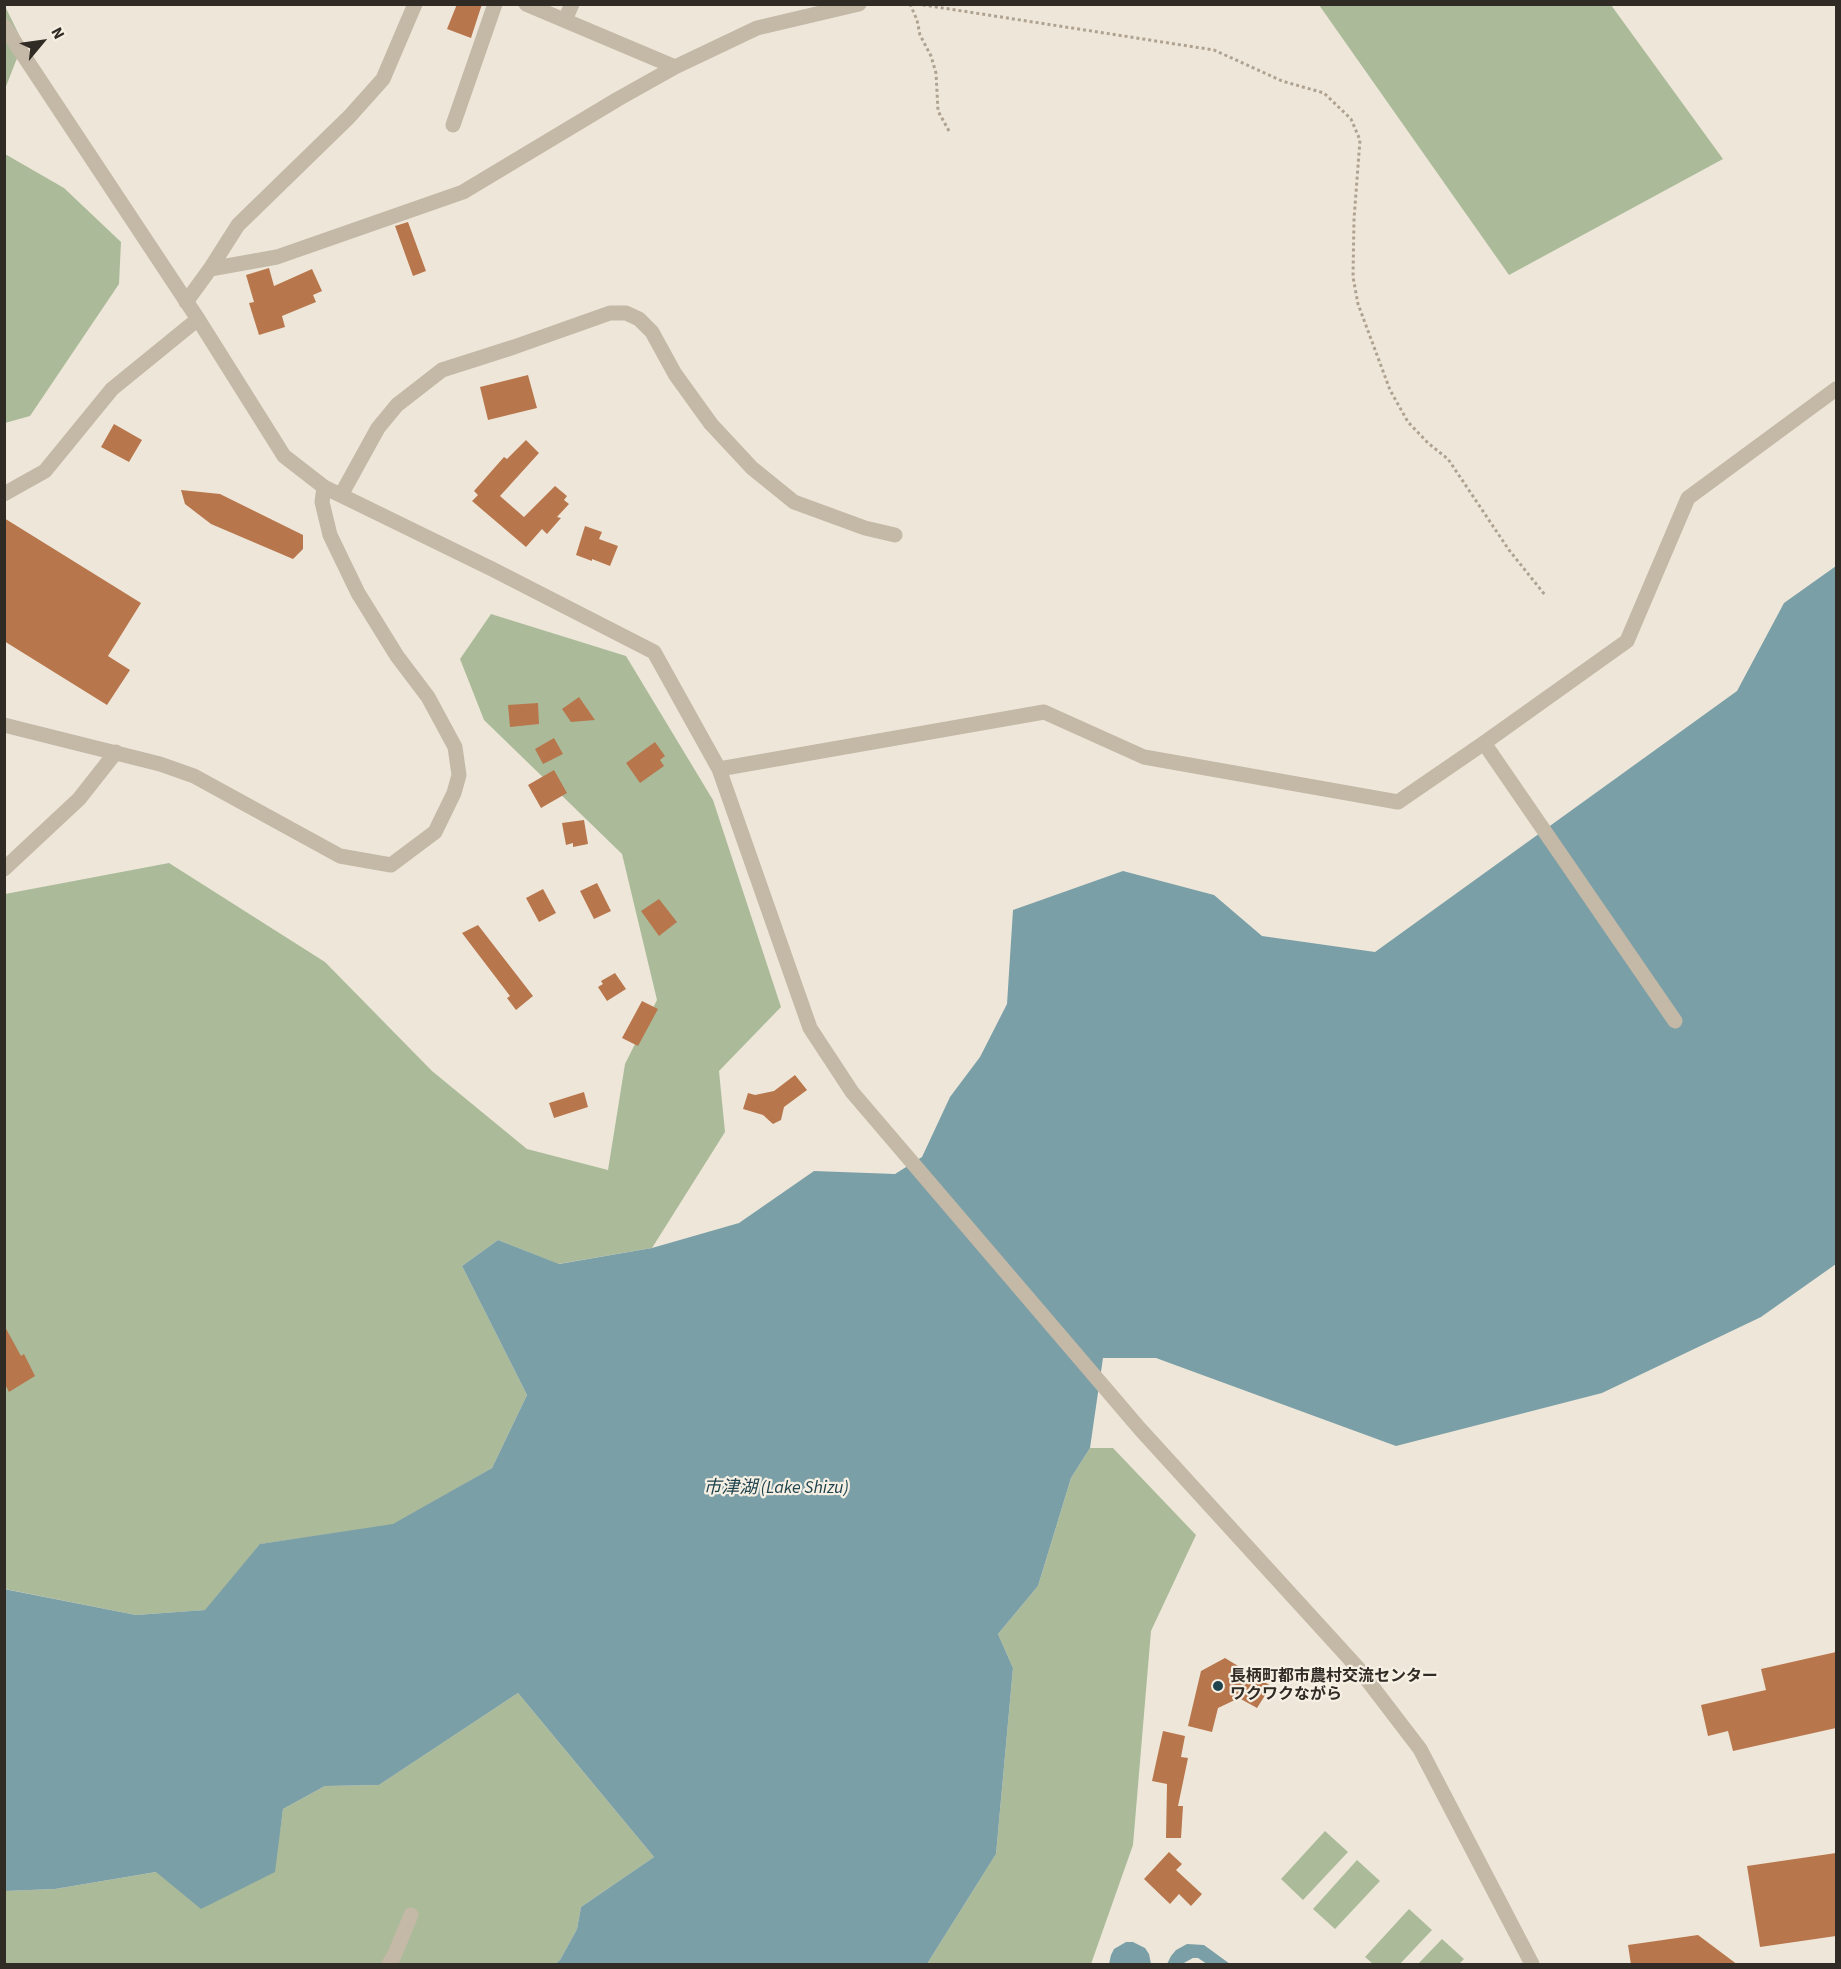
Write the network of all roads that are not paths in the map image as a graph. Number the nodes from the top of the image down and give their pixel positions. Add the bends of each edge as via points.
1 (415, 4) edge
2 (495, 4) edge
3 (526, 4) edge
4 (572, 4) edge
5 (859, 4) edge
6 (565, 20) junction
7 (4, 26) edge
8 (675, 67) junction
9 (453, 125) dead end
10 (210, 269) junction
11 (186, 302) junction
12 (198, 319) junction
13 (1836, 389) edge
14 (324, 488) junction
15 (4, 494) edge
16 (341, 495) junction
17 (895, 535) dead end
18 (4, 725) edge
19 (1484, 743) junction
20 (116, 752) junction
21 (719, 769) junction
22 (4, 869) edge
23 (1676, 1021) dead end
24 (411, 1915) dead end
25 (389, 1965) edge
26 (1532, 1965) edge

1 - 10 street via 383,79 238,225
2 - 9 street
3 - 6 street
4 - 6 street
5 - 8 street via 757,28
6 - 8 street
7 - 11 street
8 - 10 street via 463,192 277,257
10 - 11 street
11 - 12 street
12 - 14 street via 284,456
12 - 15 street via 112,389 45,471
13 - 19 street via 1688,498 1627,641
14 - 16 street
14 - 20 street via 322,502 330,535 358,592 397,656 428,697 455,747 459,775 435,832 391,865 340,856 194,776
16 - 17 street via 378,428 397,405 442,370 610,313 626,313 652,332 675,374 711,424 752,468 795,502
16 - 21 street via 654,652
18 - 20 street
19 - 21 street via 1398,802 1144,757 1044,712
19 - 23 street
20 - 22 street via 79,799
21 - 26 street via 810,1028 852,1092 1140,1429 1358,1668 1419,1749
24 - 25 street

